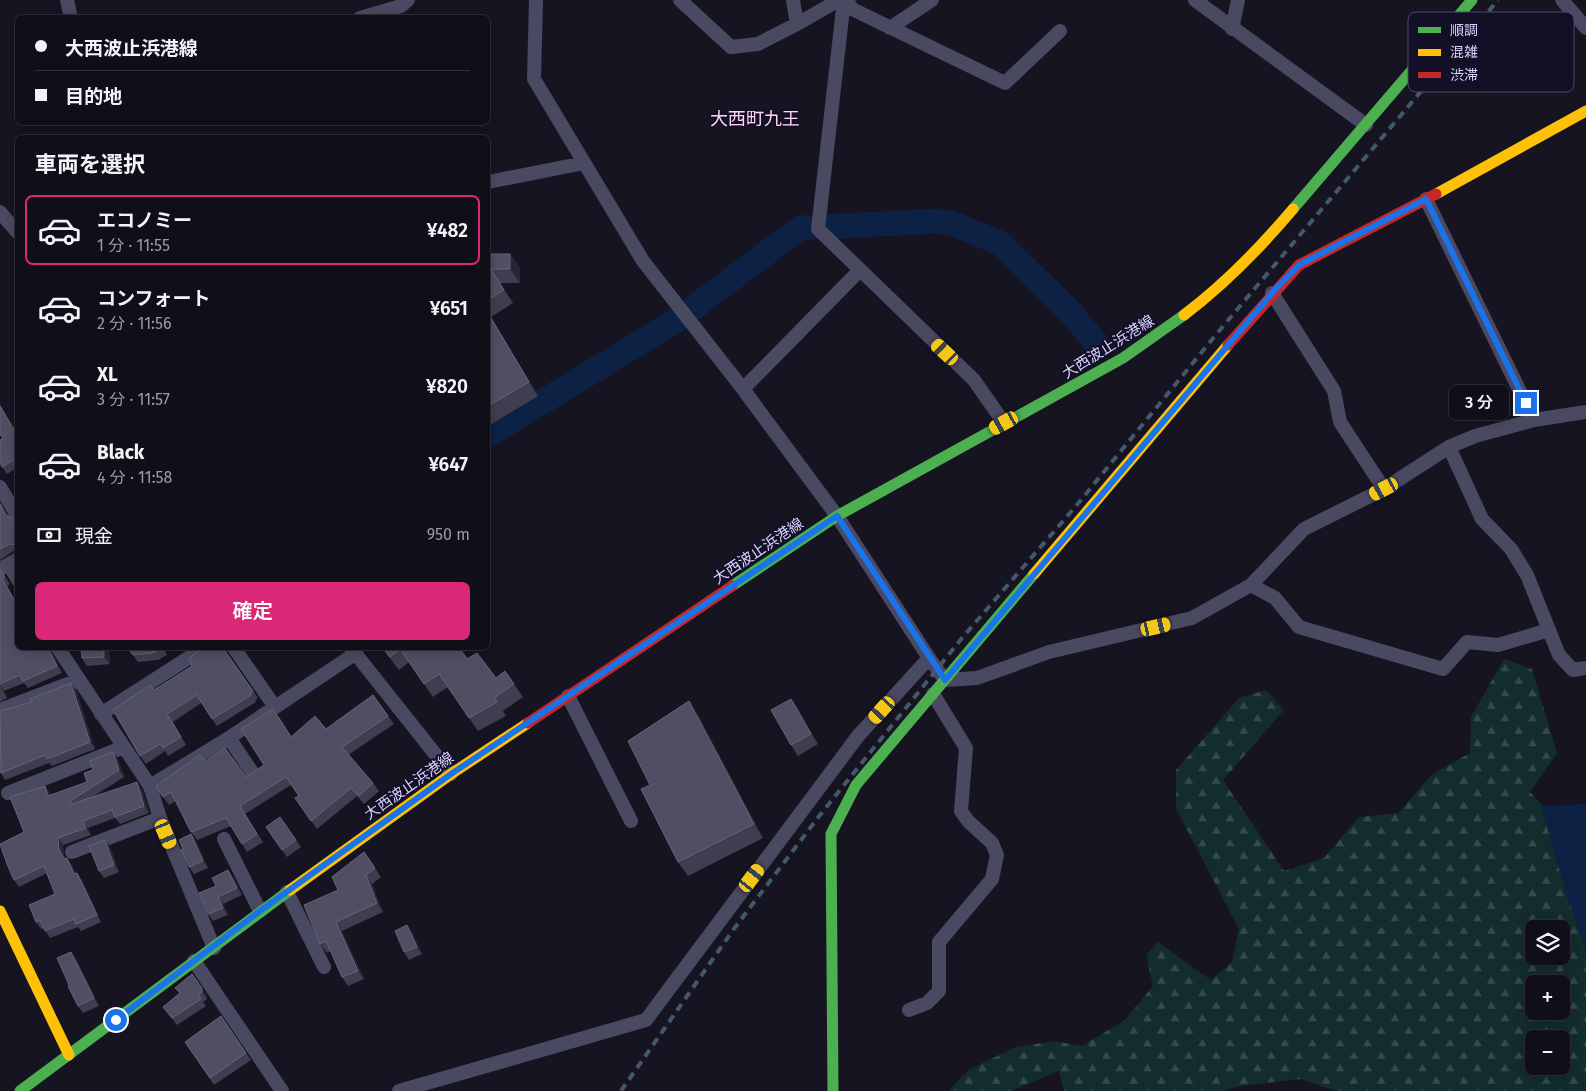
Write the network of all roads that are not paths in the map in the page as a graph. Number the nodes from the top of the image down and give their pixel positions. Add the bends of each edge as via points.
1 (67, 0) edge
2 (408, 0) edge
3 (536, 0) edge
4 (680, 0) edge
5 (793, 0) edge
6 (839, 0) edge
7 (846, 0) edge
8 (932, 0) edge
9 (1195, 0) edge
10 (1238, 0) edge
11 (1472, 0) edge
12 (1562, 0) edge
13 (1462, 12) edge
14 (1572, 12) edge
15 (1574, 14) edge
16 (70, 15) edge
17 (370, 15) edge
18 (798, 24) junction
19 (890, 28) junction
20 (1232, 28) junction
21 (1586, 28) edge
22 (1060, 31) dead end
23 (1408, 75) edge
24 (1586, 111) edge
25 (1366, 125) junction
26 (584, 162) junction
27 (490, 182) edge
28 (1426, 199) junction
29 (0, 212) edge
30 (15, 230) edge
31 (859, 271) junction
32 (1272, 293) junction
33 (743, 389) junction
34 (1586, 412) edge
35 (1534, 420) junction
36 (1004, 423) junction
37 (1449, 447) junction
38 (0, 487) edge
39 (1384, 489) junction
40 (15, 512) edge
41 (837, 516) junction
42 (1251, 585) junction
43 (1549, 630) junction
44 (59, 650) edge
45 (201, 650) edge
46 (235, 650) edge
47 (354, 650) edge
48 (929, 658) junction
49 (1586, 668) edge
50 (78, 680) junction
51 (945, 680) junction
52 (933, 694) junction
53 (568, 696) junction
54 (275, 707) junction
55 (0, 710) edge
56 (102, 714) junction
57 (229, 738) junction
58 (124, 747) junction
59 (252, 772) edge
60 (451, 774) junction
61 (150, 786) junction
62 (8, 793) dead end
63 (160, 818) junction
64 (631, 821) dead end
65 (224, 839) dead end
66 (72, 852) dead end
67 (287, 892) junction
68 (0, 910) edge
69 (260, 911) junction
70 (214, 948) junction
71 (194, 961) junction
72 (324, 967) dead end
73 (909, 1010) dead end
74 (69, 1055) junction
75 (20, 1091) edge
76 (282, 1091) edge
77 (399, 1091) edge
78 (834, 1091) edge

1 - 16 street
2 - 17 street via 401,6
3 - 26 street via 534,79
4 - 18 street via 731,47 758,44
5 - 18 street
6 - 18 street
7 - 19 street via 852,9
7 - 31 street via 818,230
8 - 19 street
9 - 20 street
10 - 20 street
11 - 13 main road, 大西波止浜港線
12 - 14 street
15 - 21 street
19 - 22 street via 1005,83
20 - 25 street
23 - 25 main road, 大西波止浜港線
24 - 28 main road
25 - 36 main road, 大西波止浜港線 via 1268,238 1213,293 1123,358
26 - 27 street
26 - 33 street via 644,261
28 - 32 main road via 1299,265
28 - 35 street
29 - 30 street
31 - 33 street
31 - 36 street via 974,380
32 - 39 street via 1334,391 1340,422
32 - 51 main road
33 - 41 street
34 - 35 street
35 - 37 street via 1475,436
36 - 41 main road, 大西波止浜港線
37 - 39 street
37 - 43 street via 1482,519 1510,549 1527,575
38 - 40 street
39 - 42 street via 1304,530
41 - 48 street
41 - 53 main road, 大西波止浜港線
42 - 43 street via 1275,598 1300,627 1443,668 1467,642 1498,645
42 - 51 street via 1192,618 1049,652 977,678
43 - 49 street via 1559,655 1573,670
44 - 50 street
45 - 56 street
46 - 54 street
47 - 54 street
47 - 60 street
48 - 51 street
48 - 77 street via 858,736 646,1020
50 - 55 street
50 - 56 street
51 - 52 main road
52 - 73 street via 966,748 962,811 992,843 997,855 992,879 939,942 939,991 927,1003
52 - 78 main road via 856,785 831,834
53 - 60 main road, 大西波止浜港線
53 - 64 street
54 - 57 street
56 - 58 street
57 - 59 street
57 - 61 street
58 - 61 street
58 - 62 street
60 - 67 main road, 大西波止浜港線
61 - 63 street
63 - 66 street
63 - 70 street
65 - 69 street
67 - 69 main road, 大西波止浜港線
67 - 72 street
68 - 74 main road
69 - 70 main road, 大西波止浜港線
70 - 71 main road, 大西波止浜港線
71 - 74 main road, 大西波止浜港線
71 - 76 street
74 - 75 main road, 大西波止浜港線

